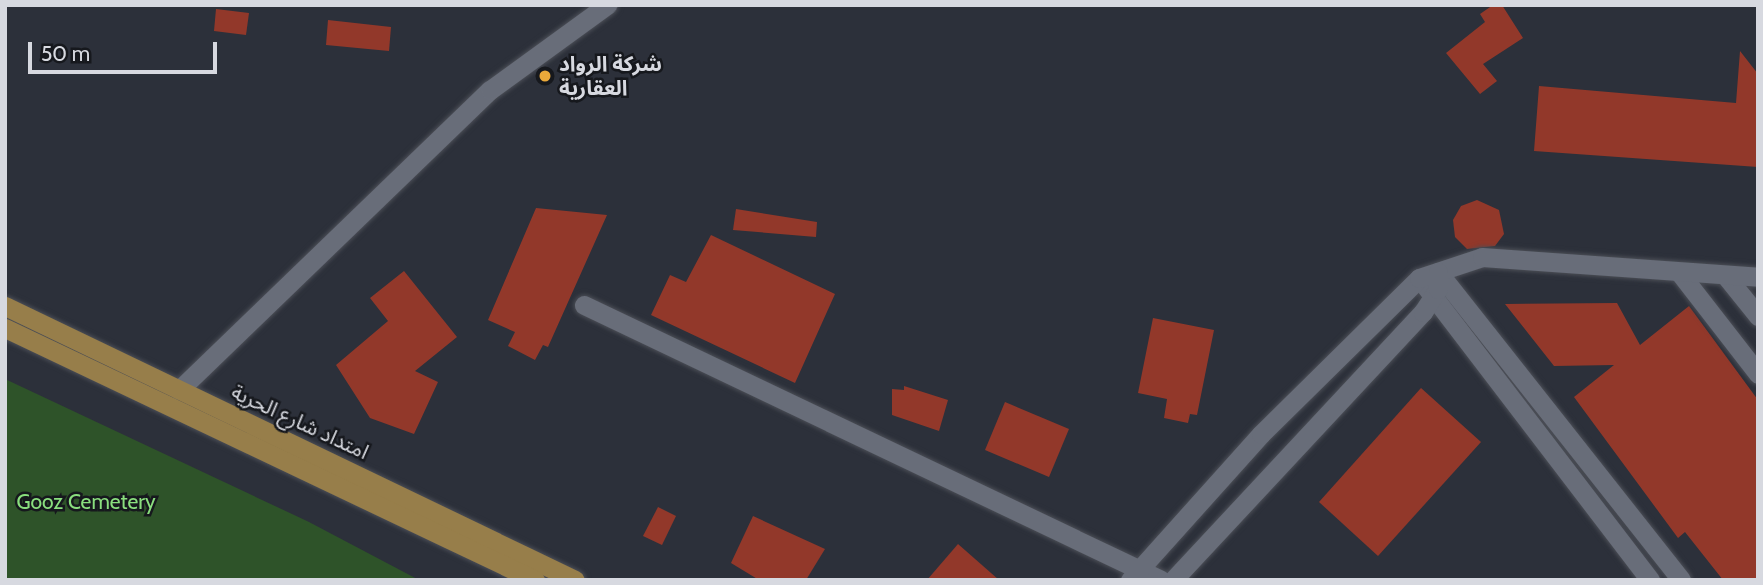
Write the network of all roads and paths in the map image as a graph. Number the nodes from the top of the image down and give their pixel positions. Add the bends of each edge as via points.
1 (607, 5) edge
2 (1679, 272) junction
3 (1428, 275) junction
4 (1725, 275) junction
5 (1758, 277) edge
6 (1433, 296) junction
7 (584, 305) dead end
8 (5, 306) edge
9 (1758, 316) edge
10 (5, 328) edge
11 (1758, 374) edge
12 (179, 390) junction
13 (1135, 575) edge
14 (536, 580) edge
15 (575, 580) edge
16 (1161, 580) edge
17 (1173, 580) edge
18 (1650, 580) edge
19 (1681, 580) edge

1 - 12 street via 490,90
2 - 3 street via 1482,257
2 - 4 street
2 - 11 street
3 - 6 street
3 - 13 street via 1261,434
3 - 19 street
4 - 5 street
4 - 9 street
6 - 17 street
6 - 18 street
7 - 13 street
8 - 12 main road, امتداد شارع الحرية
10 - 14 main road
12 - 15 main road, امتداد شارع الحرية
13 - 16 street

